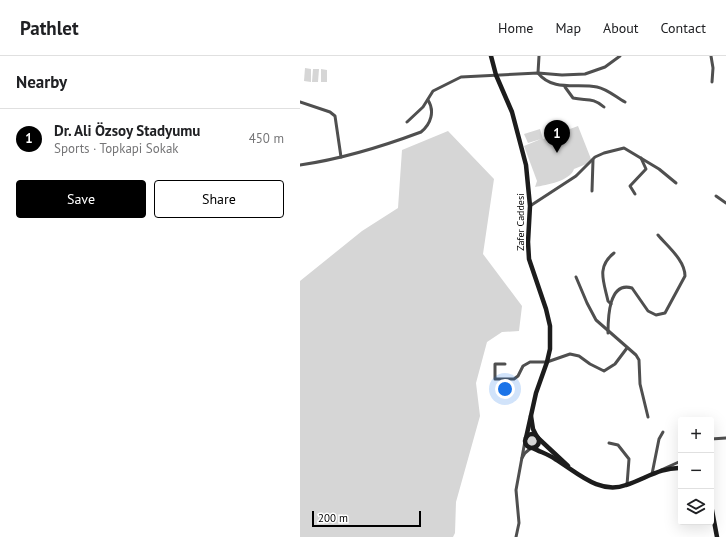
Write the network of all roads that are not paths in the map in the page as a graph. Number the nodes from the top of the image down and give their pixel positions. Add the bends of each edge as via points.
1 (491, 56) edge
2 (539, 56) edge
3 (620, 56) edge
4 (712, 56) edge
5 (538, 73) junction
6 (496, 75) junction
7 (712, 82) dead end
8 (564, 87) junction
9 (428, 100) junction
10 (300, 102) edge
11 (624, 102) dead end
12 (604, 107) dead end
13 (407, 122) dead end
14 (341, 157) junction
15 (641, 158) junction
16 (593, 160) junction
17 (300, 165) edge
18 (676, 182) dead end
19 (592, 191) dead end
20 (635, 194) dead end
21 (716, 196) dead end
22 (726, 203) edge
23 (530, 206) junction
24 (658, 235) dead end
25 (614, 253) dead end
26 (576, 277) dead end
27 (611, 304) junction
28 (608, 333) junction
29 (627, 348) junction
30 (547, 362) junction
31 (505, 364) dead end
32 (531, 412) junction
33 (648, 417) dead end
34 (663, 432) dead end
35 (537, 436) junction
36 (726, 438) edge
37 (525, 439) junction
38 (714, 439) edge
39 (609, 443) dead end
40 (532, 448) junction
41 (521, 462) junction
42 (678, 462) edge
43 (569, 467) junction
44 (678, 468) edge
45 (660, 471) junction
46 (652, 474) junction
47 (627, 485) junction
48 (714, 521) edge
49 (516, 537) edge
50 (717, 537) edge

1 - 6 street, Zafer Caddesi
2 - 5 street
3 - 5 street via 605,67 585,74
4 - 7 street
5 - 6 street
5 - 8 street
6 - 9 street via 460,77 433,91
6 - 23 street, Zafer Caddesi via 516,123 526,165
8 - 11 street via 598,87
8 - 12 street via 573,98 590,98
9 - 13 street
9 - 14 street via 432,116 421,132 379,148
10 - 14 street via 335,116
14 - 17 street
15 - 16 street via 624,148 604,153
15 - 18 street
15 - 20 street via 646,169 630,186
16 - 19 street
16 - 23 street via 576,176
21 - 22 street
23 - 30 street, Zafer Caddesi via 529,259 550,326
24 - 27 street via 685,272 668,309 661,315 653,314 635,292 627,287 617,290
25 - 27 street via 605,261 602,268 608,301
26 - 28 street via 592,314
27 - 28 street
28 - 29 street
29 - 30 street via 615,364 604,370 575,354
29 - 33 street via 636,354 639,360 641,391
30 - 31 street via 530,362 523,366 514,379 495,379 495,364
30 - 32 street, Zafer Caddesi
32 - 35 street, Zafer Caddesi via 533,429
32 - 37 street, Zafer Caddesi
34 - 46 street via 659,439
35 - 37 street via 531,434
35 - 40 street via 539,444
35 - 43 street
36 - 38 street
37 - 40 street via 527,446
37 - 41 street, Zafer Caddesi
39 - 47 street via 618,445 629,459
40 - 41 street via 525,453
40 - 43 street
41 - 49 street, Zafer Caddesi via 516,490 519,523
42 - 45 street
43 - 47 street via 587,481 600,486 618,488
44 - 45 street
45 - 46 street
46 - 47 street
48 - 50 street

